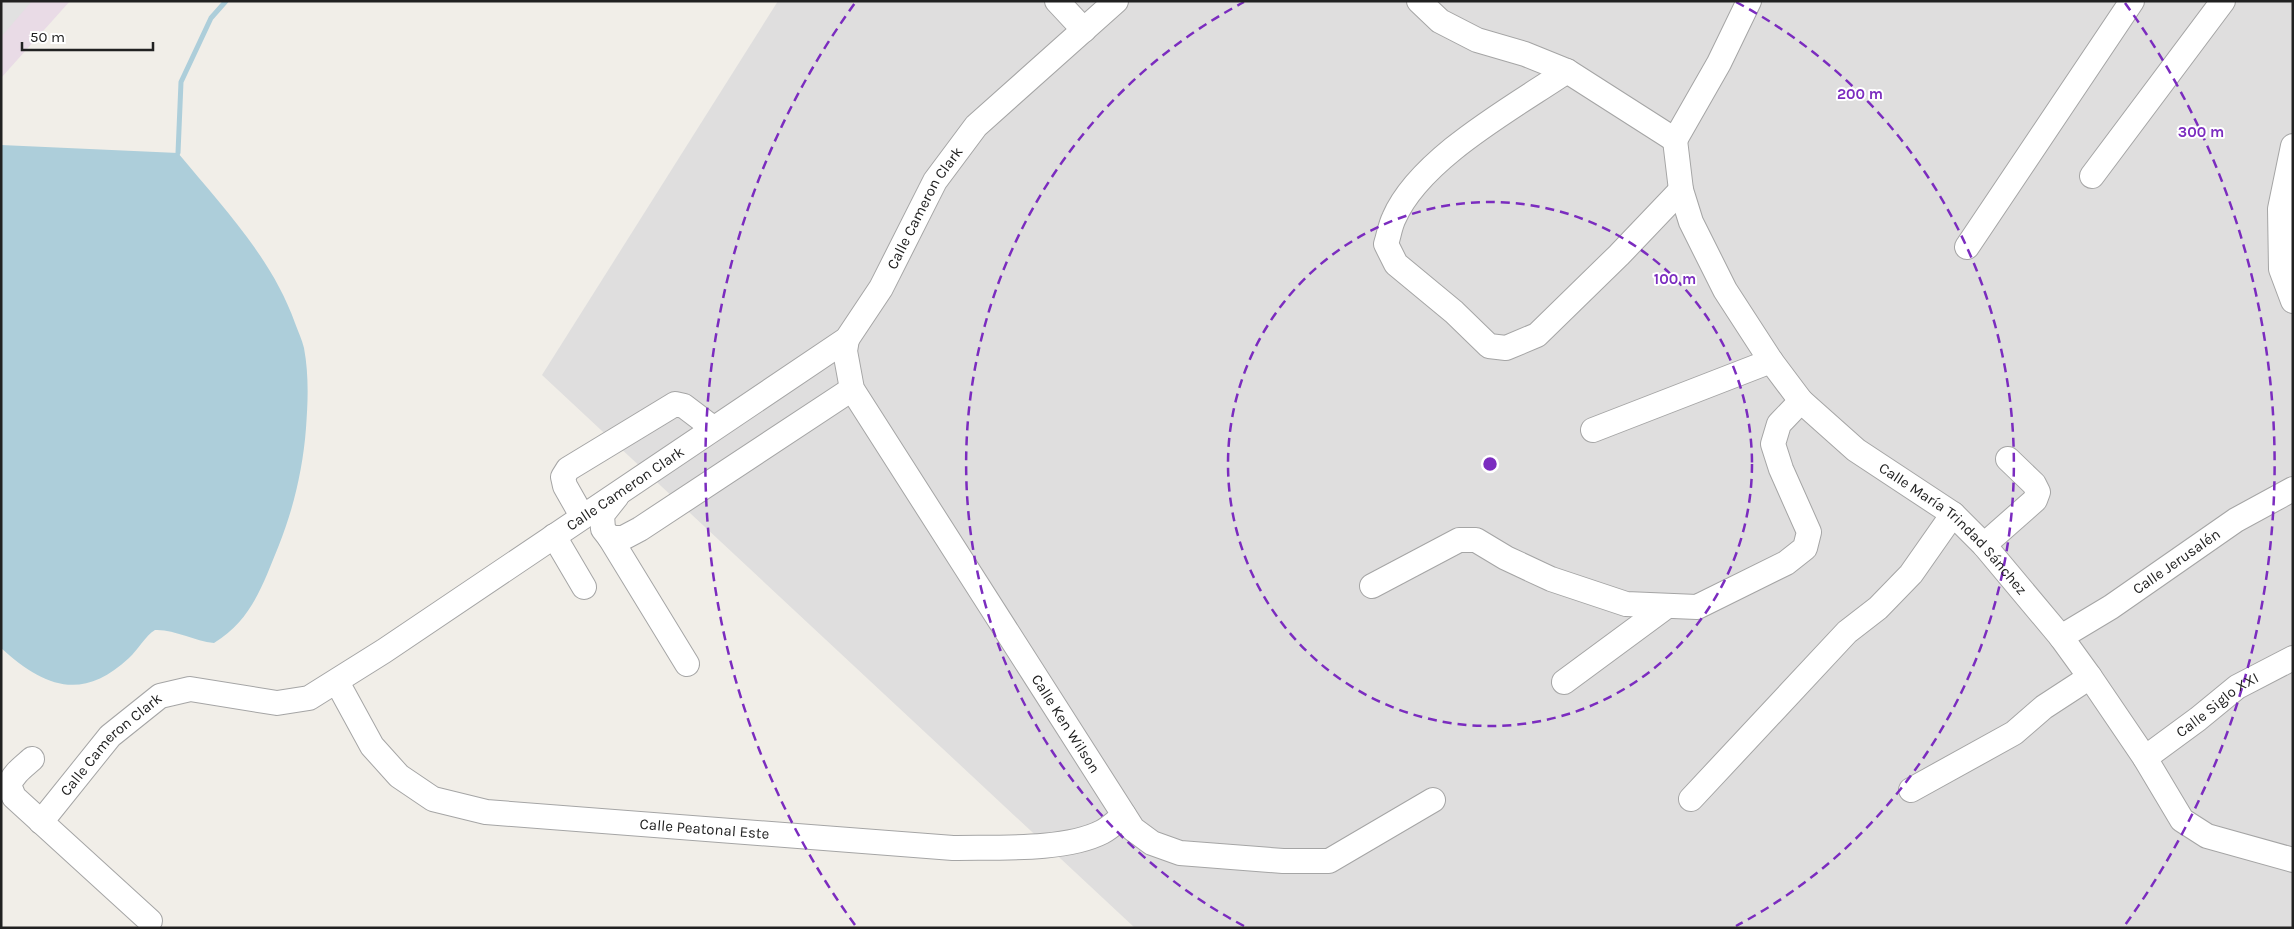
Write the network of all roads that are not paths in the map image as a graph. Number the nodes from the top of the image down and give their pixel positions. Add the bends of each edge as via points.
1 (1057, 1) edge
2 (1116, 1) edge
3 (1419, 1) edge
4 (1749, 1) edge
5 (2132, 1) edge
6 (2223, 1) edge
7 (1084, 30) junction
8 (1567, 71) junction
9 (1675, 140) junction
10 (2293, 146) edge
11 (2092, 176) dead end
12 (1681, 190) junction
13 (1967, 247) dead end
14 (2293, 301) edge
15 (847, 338) junction
16 (1771, 361) junction
17 (852, 389) junction
18 (1801, 401) junction
19 (714, 428) junction
20 (1593, 430) dead end
21 (2008, 459) dead end
22 (623, 489) junction
23 (2293, 489) edge
24 (1953, 514) junction
25 (582, 516) junction
26 (554, 536) junction
27 (610, 538) junction
28 (1984, 545) junction
29 (1372, 586) dead end
30 (584, 587) dead end
31 (1668, 606) junction
32 (2061, 637) junction
33 (2293, 658) edge
34 (687, 664) dead end
35 (2090, 677) junction
36 (337, 682) junction
37 (1564, 682) dead end
38 (2145, 758) junction
39 (32, 759) dead end
40 (1911, 790) dead end
41 (1691, 799) dead end
42 (1433, 800) dead end
43 (1124, 816) junction
44 (41, 822) junction
45 (2293, 860) edge
46 (150, 921) dead end

1 - 7 street
2 - 7 street, Calle Cameron Clark
3 - 8 street via 1440,21 1477,40
4 - 9 street
5 - 13 street
6 - 11 street
7 - 15 street, Calle Cameron Clark via 970,134 934,181 882,288
8 - 9 street
8 - 12 street via 1452,150 1415,186 1394,218 1386,244 1396,264 1489,346 1506,348 1537,335 1620,255
9 - 12 street, Calle María Trindad Sánchez
10 - 14 street via 2280,209 2281,269
12 - 16 street, Calle María Trindad Sánchez via 1690,222 1725,290
15 - 17 street, Calle Ken Wilson via 845,351
15 - 19 street, Calle Cameron Clark
16 - 18 street, Calle María Trindad Sánchez
16 - 20 street
17 - 27 street via 640,529 623,538
17 - 43 street, Calle Ken Wilson
18 - 24 street, Calle María Trindad Sánchez via 1856,450
18 - 31 street via 1779,424 1773,444 1809,532 1805,548 1786,563 1697,607
19 - 22 street, Calle Cameron Clark
19 - 25 street via 684,406 675,404 568,469 563,477 565,486
21 - 28 street via 2038,492 2035,500
22 - 25 street, Calle Cameron Clark
22 - 27 street via 602,514 603,529
23 - 32 street, Calle Jerusalén via 2236,520 2119,602
24 - 28 street, Calle María Trindad Sánchez
24 - 41 street via 1911,574 1878,608 1847,632
25 - 26 street, Calle Cameron Clark
26 - 30 street
26 - 36 street, Calle Cameron Clark
27 - 34 street
28 - 32 street, Calle María Trindad Sánchez
29 - 31 street via 1459,540 1476,540 1551,579 1626,604
31 - 37 street
32 - 35 street, Calle María Trindad Sánchez
33 - 38 street, Calle Siglo XXI via 2237,687
35 - 38 street, Calle María Trindad Sánchez
35 - 40 street via 2044,707 2014,733
36 - 43 street, Calle Peatonal Este via 372,746 399,776 433,799 486,812 953,848 1025,847 1071,841 1102,832
36 - 44 street, Calle Cameron Clark via 309,698 277,703 190,689 160,696 110,736
38 - 45 street, Calle María Trindad Sánchez via 2182,820 2207,836
39 - 44 street via 16,773 9,785 14,797
42 - 43 street, Calle Ken Wilson via 1329,860 1283,861 1180,854 1152,844 1133,829
44 - 46 street

